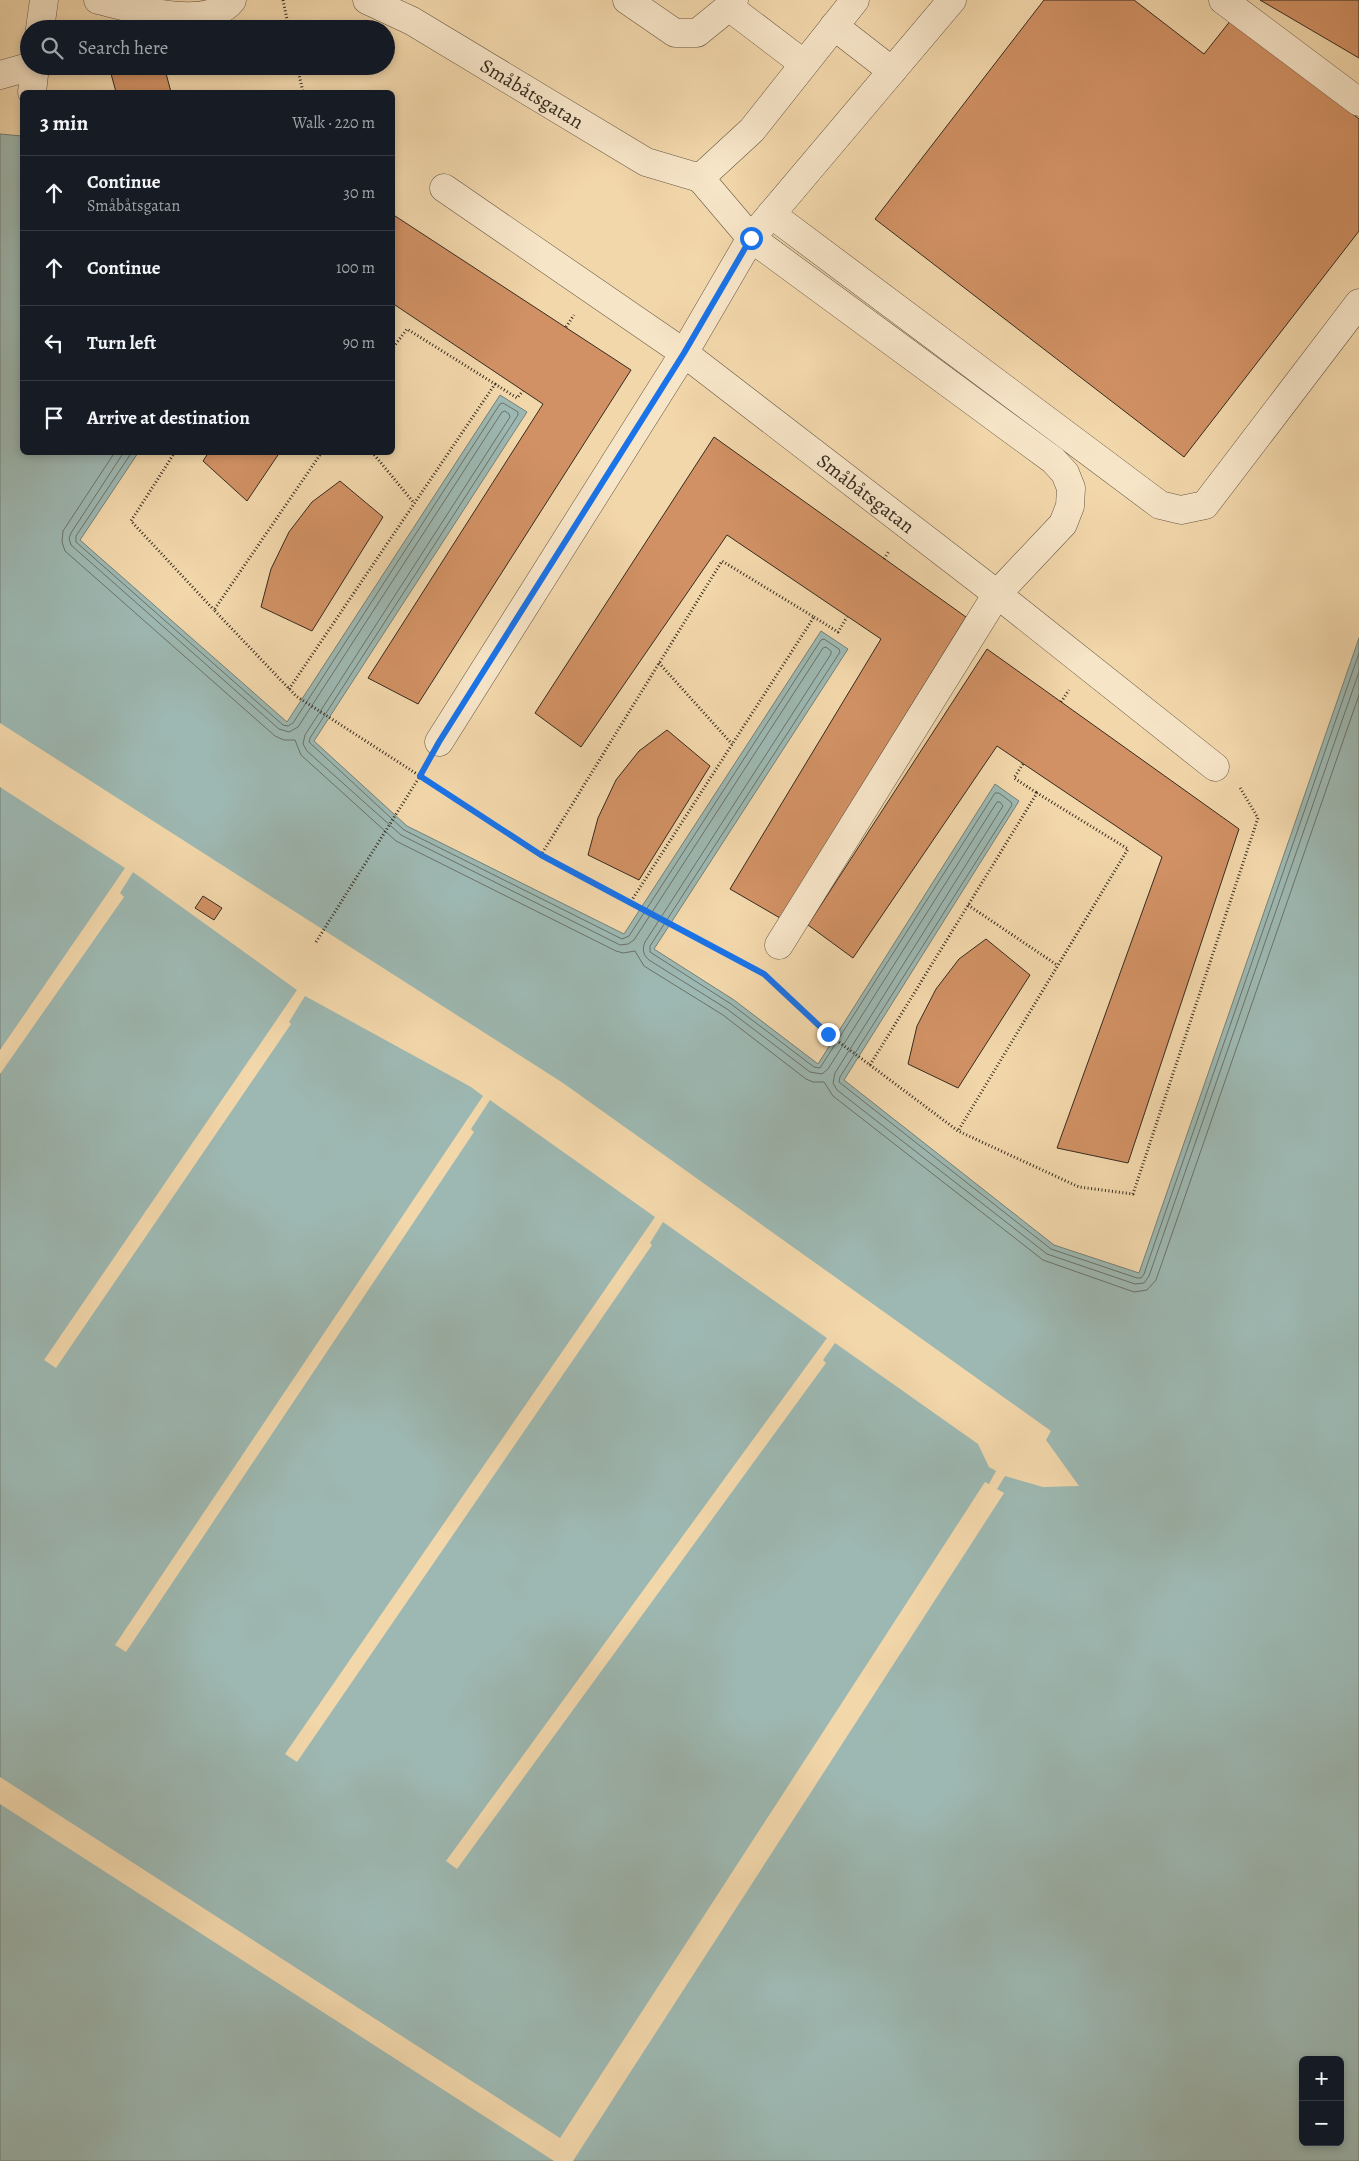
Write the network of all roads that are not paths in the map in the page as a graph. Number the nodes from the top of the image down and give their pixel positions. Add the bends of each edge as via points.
1 (44, 0) edge
2 (98, 0) edge
3 (232, 0) edge
4 (367, 0) edge
5 (627, 0) edge
6 (855, 0) edge
7 (952, 0) edge
8 (1223, 0) edge
9 (732, 4) edge
10 (41, 20) edge
11 (834, 26) junction
12 (804, 64) junction
13 (20, 70) edge
14 (892, 71) junction
15 (0, 75) edge
16 (33, 75) edge
17 (32, 90) edge
18 (1359, 102) edge
19 (700, 178) junction
20 (444, 188) dead end
21 (771, 214) junction
22 (751, 238) junction
23 (1359, 303) edge
24 (684, 353) junction
25 (997, 594) junction
26 (439, 742) road end
27 (1215, 766) road end
28 (779, 946) dead end

1 - 10 street
2 - 3 street via 182,16 214,14
4 - 19 street, Småbåtsgatan via 412,21 646,162
5 - 9 street via 675,34 697,34
6 - 11 street
7 - 14 street
8 - 18 street
9 - 12 street
11 - 12 street
11 - 14 street
12 - 19 street via 752,130
13 - 15 street
14 - 21 street
16 - 17 street
19 - 22 street
20 - 24 street, Småbåtsgatan
21 - 22 street
21 - 23 street via 1160,505 1182,510 1205,505
22 - 24 street
22 - 25 street via 1053,460 1065,473 1071,488 1070,506 1063,524
24 - 25 street, Småbåtsgatan
24 - 26 street
25 - 27 street, Småbåtsgatan
25 - 28 street

